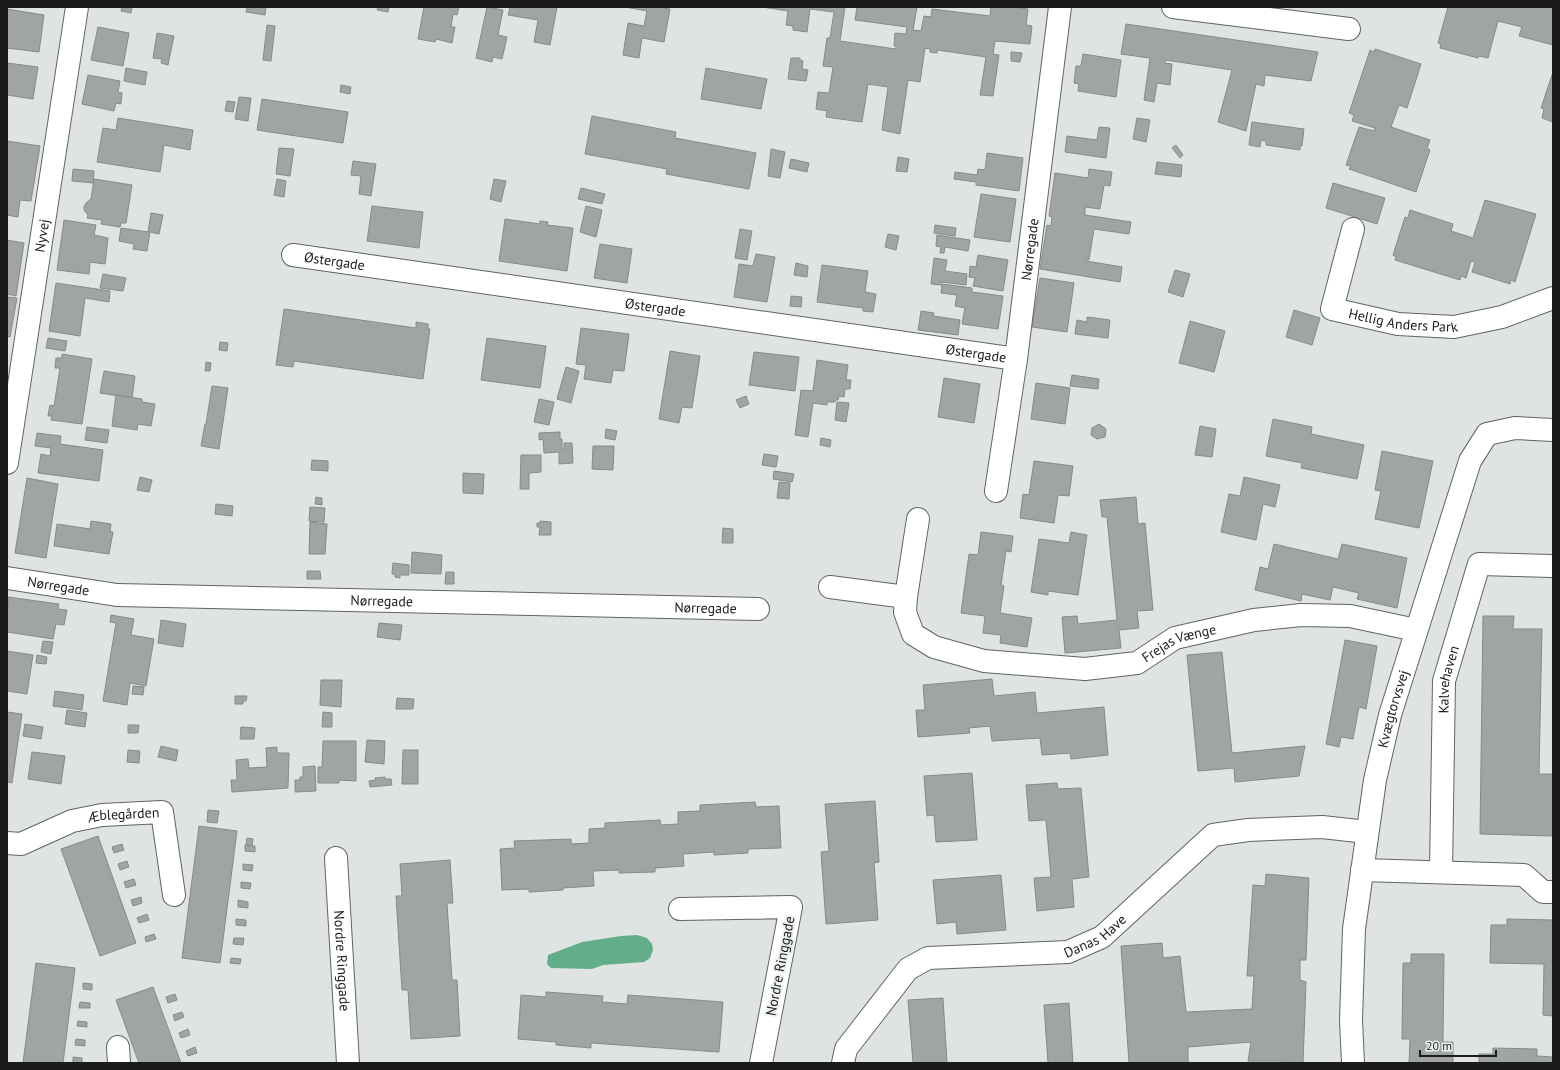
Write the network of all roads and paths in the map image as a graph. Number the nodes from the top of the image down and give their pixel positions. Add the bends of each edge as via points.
1 (77, 7) edge
2 (1060, 7) edge
3 (1173, 7) edge
4 (1349, 29) dead end
5 (1353, 229) dead end
6 (293, 255) dead end
7 (1553, 298) edge
8 (1016, 359) junction
9 (1553, 430) edge
10 (7, 464) edge
11 (996, 491) dead end
12 (918, 519) dead end
13 (1553, 566) edge
14 (7, 578) edge
15 (830, 587) dead end
16 (906, 597) junction
17 (758, 608) dead end
18 (1416, 630) junction
19 (1367, 832) junction
20 (7, 843) edge
21 (336, 858) dead end
22 (1362, 870) junction
23 (1441, 872) junction
24 (1553, 892) edge
25 (174, 895) dead end
26 (680, 909) dead end
27 (348, 1063) edge
28 (761, 1063) edge
29 (843, 1063) edge
30 (1353, 1063) edge

1 - 10 street, Nyvej
2 - 8 street, Nørregade
3 - 4 street
5 - 7 street, Hellig Anders Park via 1332,309 1398,324 1454,327 1502,317
6 - 8 street, Østergade
8 - 11 street, Nørregade
9 - 18 street, Kvægtorvsvej via 1515,428 1487,434 1470,460
12 - 16 street, Frejas Vænge
13 - 23 street, Kalvehaven via 1480,564 1444,681
14 - 17 street, Nørregade via 117,595
15 - 16 street
16 - 18 street, Frejas Vænge via 905,612 913,634 934,647 984,661 1085,669 1137,663 1175,638 1254,620 1301,615 1350,616
18 - 19 street, Kvægtorvsvej via 1390,715 1375,780
19 - 22 street, Kvægtorvsvej
19 - 29 street, Danas Have via 1322,827 1248,830 1213,835 1102,937 1068,952 928,958 908,969 846,1049
20 - 25 street, Æblegården via 21,844 79,819 102,815 162,812
21 - 27 street, Nordre Ringgade
22 - 23 street
22 - 30 street, Kvægtorvsvej via 1354,929 1351,1020
23 - 24 street via 1524,875 1543,892
26 - 28 street, Nordre Ringgade via 791,907

